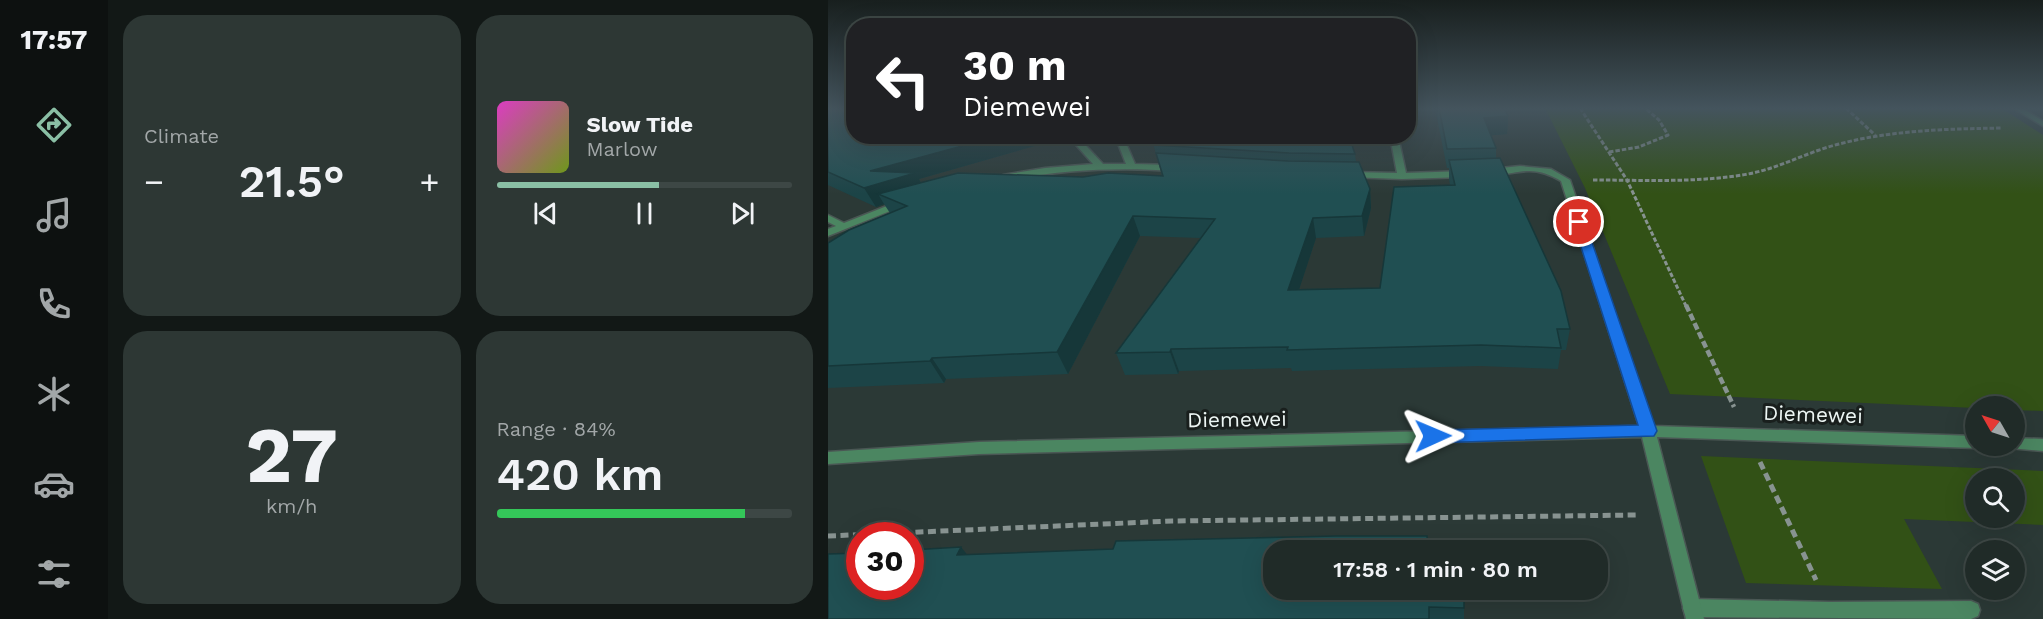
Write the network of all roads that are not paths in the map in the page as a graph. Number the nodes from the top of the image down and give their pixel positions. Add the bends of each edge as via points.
1 (1079, 144) edge
2 (1122, 144) edge
3 (1396, 144) edge
4 (1131, 165) junction
5 (1100, 166) junction
6 (1189, 169) edge
7 (1342, 175) edge
8 (1402, 176) junction
9 (990, 180) edge
10 (912, 200) edge
11 (828, 218) edge
12 (843, 226) junction
13 (828, 233) edge
14 (1648, 431) junction
15 (1965, 442) edge
16 (2025, 444) edge
17 (2043, 445) edge
18 (828, 458) edge
19 (1971, 610) dead end
20 (1693, 614) edge

1 - 5 street
2 - 4 street
3 - 8 street
4 - 5 street
4 - 6 street
5 - 9 street
7 - 8 street
8 - 14 street via 1540,169 1556,172 1565,180
10 - 12 street
11 - 12 street
12 - 13 street
14 - 15 street, Diemewei
14 - 18 street, Diemewei via 979,448
14 - 20 street
16 - 17 street
19 - 20 street

